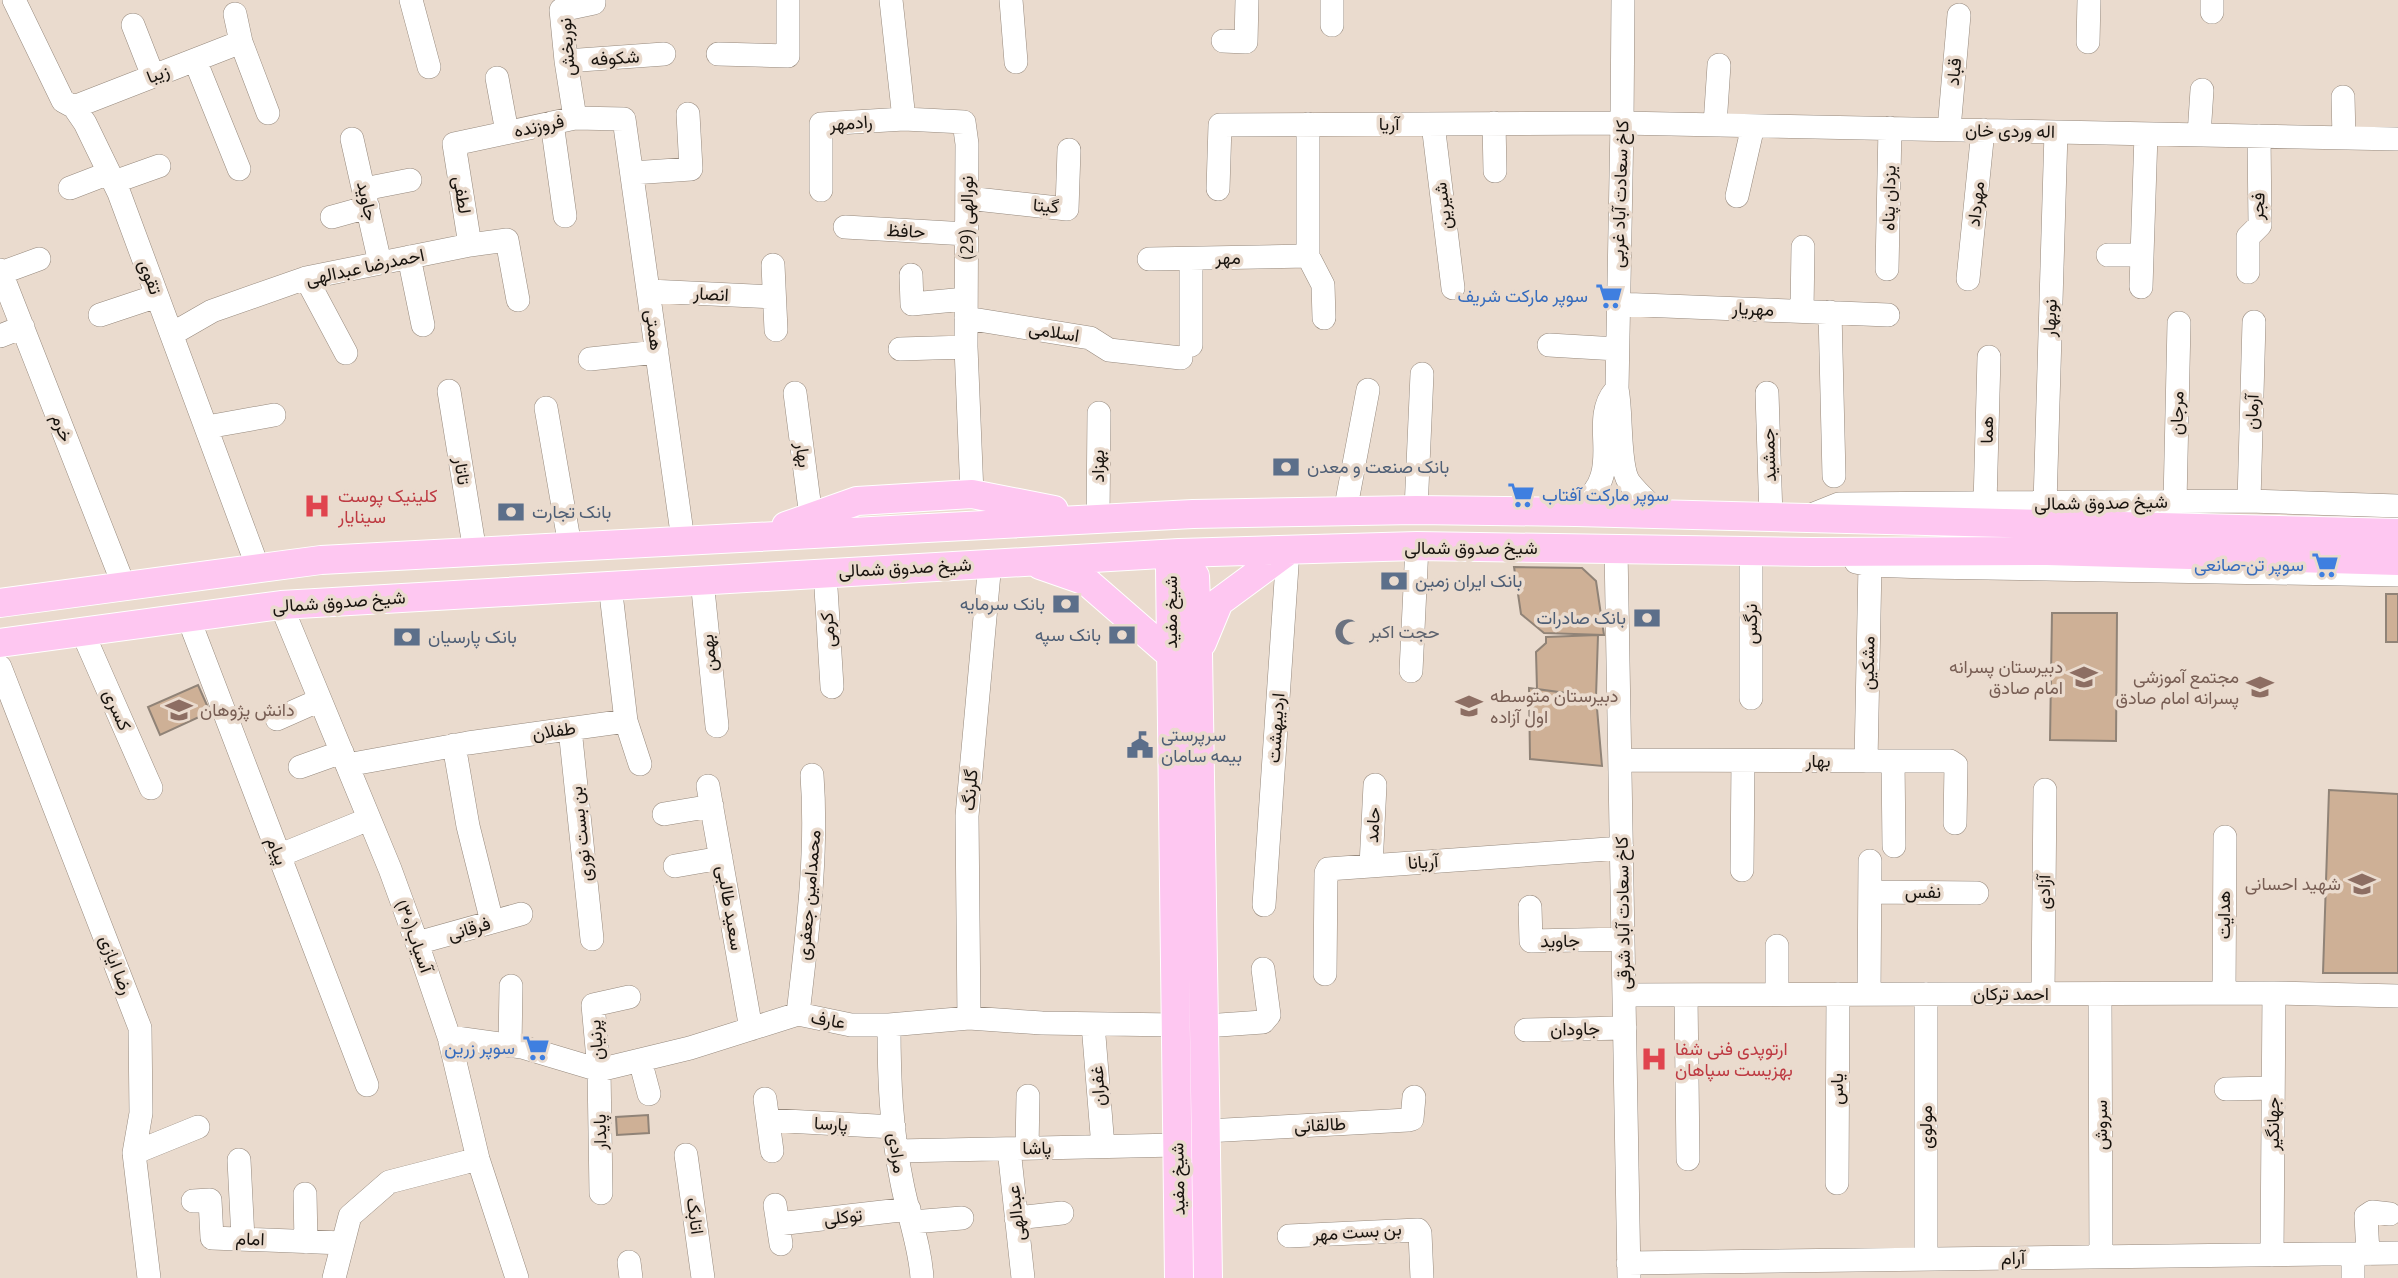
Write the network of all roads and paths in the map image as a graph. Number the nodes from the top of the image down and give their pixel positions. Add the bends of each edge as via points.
1 (14, 0) edge
2 (411, 0) edge
3 (594, 0) edge
4 (788, 0) edge
5 (891, 0) edge
6 (1011, 0) edge
7 (1247, 0) edge
8 (1332, 0) edge
9 (1623, 0) edge
10 (2089, 0) edge
11 (236, 14) dead end
12 (1959, 15) dead end
13 (1332, 24) dead end
14 (133, 25) dead end
15 (1223, 41) dead end
16 (242, 42) junction
17 (2088, 42) dead end
18 (664, 54) dead end
19 (718, 54) dead end
20 (195, 60) junction
21 (566, 61) junction
22 (1016, 62) dead end
23 (1719, 65) dead end
24 (429, 67) dead end
25 (153, 76) junction
26 (496, 78) dead end
27 (2202, 90) dead end
28 (2343, 97) dead end
29 (74, 107) junction
30 (268, 113) dead end
31 (688, 114) dead end
32 (624, 119) joint
33 (904, 119) junction
34 (564, 120) junction
35 (1494, 123) junction
36 (1622, 123) junction
37 (1308, 124) junction
38 (1433, 124) junction
39 (1715, 125) junction
40 (1753, 125) junction
41 (1890, 128) junction
42 (1949, 129) junction
43 (1983, 130) junction
44 (507, 132) junction
45 (2056, 132) junction
46 (2146, 134) junction
47 (2199, 135) junction
48 (2259, 136) junction
49 (2344, 138) junction
50 (352, 139) dead end
51 (2398, 139) edge
52 (454, 144) joint
53 (1069, 150) dead end
54 (159, 166) dead end
55 (239, 169) dead end
56 (1495, 171) dead end
57 (632, 173) junction
58 (111, 178) junction
59 (410, 180) dead end
60 (70, 188) dead end
61 (1218, 189) dead end
62 (821, 190) dead end
63 (1737, 196) dead end
64 (366, 198) junction
65 (967, 198) junction
66 (565, 216) dead end
67 (332, 217) dead end
68 (845, 228) dead end
69 (967, 234) junction
70 (470, 245) junction
71 (1803, 247) dead end
72 (2108, 255) dead end
73 (1308, 256) junction
74 (2142, 256) junction
75 (409, 257) junction
76 (39, 258) dead end
77 (1191, 258) junction
78 (1149, 259) dead end
79 (380, 263) junction
80 (773, 265) dead end
81 (1887, 269) dead end
82 (1, 271) edge
83 (2248, 272) dead end
84 (911, 275) dead end
85 (306, 278) junction
86 (1968, 279) dead end
87 (2141, 287) dead end
88 (1453, 288) dead end
89 (649, 291) junction
90 (158, 296) junction
91 (774, 297) junction
92 (518, 300) dead end
93 (1617, 304) junction
94 (966, 309) junction
95 (1802, 310) junction
96 (1830, 312) junction
97 (100, 315) dead end
98 (1888, 315) dead end
99 (1324, 318) dead end
100 (2254, 322) dead end
101 (2179, 323) dead end
102 (423, 326) dead end
103 (23, 327) junction
104 (776, 330) dead end
105 (172, 334) junction
106 (0, 336) edge
107 (1549, 345) dead end
108 (966, 347) junction
109 (900, 349) dead end
110 (1617, 349) junction
111 (657, 352) junction
112 (346, 353) dead end
113 (1989, 357) dead end
114 (590, 359) dead end
115 (1422, 374) dead end
116 (1617, 389) junction
117 (1368, 390) dead end
118 (449, 391) dead end
119 (795, 393) dead end
120 (1767, 393) dead end
121 (546, 408) dead end
122 (1099, 413) dead end
123 (274, 415) dead end
124 (207, 427) junction
125 (1834, 476) dead end
126 (972, 494) junction
127 (2249, 501) junction
128 (2175, 502) junction
129 (1986, 504) junction
130 (2045, 504) junction
131 (2398, 506) edge
132 (1416, 510) junction
133 (1345, 512) junction
134 (1576, 512) junction
135 (1660, 514) junction
136 (1178, 515) junction
137 (1771, 516) junction
138 (811, 517) junction
139 (1806, 517) junction
140 (1098, 519) junction
141 (2398, 533) edge
142 (757, 537) junction
143 (683, 540) junction
144 (616, 544) junction
145 (1417, 546) junction
146 (570, 547) junction
147 (1616, 549) junction
148 (1288, 551) junction
149 (1751, 551) junction
150 (475, 552) junction
151 (1179, 553) junction
152 (1864, 558) junction
153 (1027, 561) junction
154 (2398, 561) edge
155 (990, 562) junction
156 (258, 568) junction
157 (825, 572) junction
158 (2398, 575) edge
159 (702, 580) junction
160 (615, 585) junction
161 (124, 586) junction
162 (0, 603) edge
163 (281, 604) junction
164 (188, 617) junction
165 (82, 631) junction
166 (0, 643) edge
167 (1198, 652) junction
168 (1171, 655) junction
169 (0, 667) edge
170 (1411, 671) dead end
171 (832, 687) dead end
172 (1751, 698) dead end
173 (320, 700) junction
174 (277, 719) dead end
175 (626, 721) junction
176 (717, 726) dead end
177 (570, 729) junction
178 (454, 745) junction
179 (344, 759) junction
180 (1620, 760) junction
181 (1743, 761) junction
182 (1866, 761) junction
183 (1892, 761) junction
184 (640, 764) dead end
185 (300, 767) dead end
186 (812, 775) dead end
187 (1375, 785) dead end
188 (151, 788) dead end
189 (2045, 790) dead end
190 (664, 814) dead end
191 (369, 819) junction
192 (1955, 823) dead end
193 (2225, 837) dead end
194 (1894, 846) dead end
195 (1622, 848) junction
196 (278, 856) junction
197 (721, 858) junction
198 (1870, 861) dead end
199 (675, 866) dead end
200 (1371, 866) junction
201 (1742, 870) dead end
202 (1870, 892) junction
203 (1977, 893) dead end
204 (1264, 905) dead end
205 (1530, 907) dead end
206 (521, 914) dead end
207 (492, 922) junction
208 (592, 939) dead end
209 (1623, 939) junction
210 (417, 943) junction
211 (1777, 946) dead end
212 (1263, 969) dead end
213 (1325, 974) dead end
214 (511, 986) dead end
215 (2224, 993) junction
216 (2274, 993) junction
217 (1777, 994) junction
218 (1838, 994) junction
219 (1869, 994) junction
220 (1926, 994) junction
221 (2043, 994) junction
222 (2100, 994) junction
223 (1624, 995) junction
224 (1686, 995) junction
225 (2398, 996) edge
226 (629, 997) dead end
227 (798, 1014) junction
228 (969, 1018) junction
229 (1093, 1024) junction
230 (1175, 1025) junction
231 (889, 1026) junction
232 (1205, 1026) junction
233 (1625, 1028) junction
234 (751, 1029) junction
235 (1526, 1030) dead end
236 (449, 1037) junction
237 (510, 1046) junction
238 (640, 1060) junction
239 (599, 1070) junction
240 (367, 1085) dead end
241 (2273, 1088) junction
242 (2225, 1089) dead end
243 (649, 1094) dead end
244 (1028, 1096) dead end
245 (1414, 1097) dead end
246 (198, 1127) dead end
247 (894, 1127) junction
248 (1206, 1130) junction
249 (1177, 1145) junction
250 (1102, 1147) junction
251 (1018, 1149) junction
252 (897, 1151) junction
253 (772, 1152) dead end
254 (134, 1153) junction
255 (686, 1155) dead end
256 (478, 1159) junction
257 (1688, 1159) dead end
258 (239, 1160) dead end
259 (1837, 1183) dead end
260 (601, 1193) dead end
261 (305, 1194) dead end
262 (193, 1200) dead end
263 (1062, 1213) dead end
264 (2390, 1214) dead end
265 (910, 1215) junction
266 (962, 1218) dead end
267 (1016, 1218) junction
268 (778, 1225) dead end
269 (1289, 1236) dead end
270 (243, 1239) junction
271 (306, 1242) junction
272 (343, 1243) junction
273 (2398, 1253) edge
274 (2361, 1254) junction
275 (2101, 1257) junction
276 (1926, 1259) junction
277 (2264, 1263) edge
278 (2171, 1267) edge
279 (2001, 1268) edge
280 (1853, 1269) edge
281 (1629, 1270) edge
282 (149, 1278) edge
283 (334, 1278) edge
284 (517, 1278) edge
285 (703, 1278) edge
286 (922, 1278) edge
287 (1023, 1278) edge
288 (1179, 1278) edge
289 (1209, 1278) edge
290 (1422, 1278) edge
291 (2353, 1278) edge

1 - 29 street, تقوی via 63,101
2 - 24 street
3 - 21 street, نوربخش via 594,4 561,10
4 - 19 street via 788,56
5 - 33 street
6 - 22 street
7 - 15 street via 1246,42
8 - 13 street
9 - 36 street, کاخ سعادت آباد غربی
10 - 17 street
11 - 16 street
12 - 42 street, قباد
14 - 25 street
16 - 20 street, زیبا
16 - 30 street
18 - 21 street, شکوفه
20 - 25 street, زیبا
20 - 55 street
21 - 34 street, نوربخش
23 - 39 street
25 - 29 street, زیبا
26 - 44 street
27 - 47 street
28 - 49 street
29 - 58 street, تقوی
31 - 57 street via 691,169
32 - 34 street, فروزنده
32 - 57 street, همتی
33 - 62 street, رادمهر via 821,124
33 - 65 street, نورالهی (29) via 964,122
34 - 44 street, فروزنده
34 - 66 street, نوربخش
35 - 36 street, آریا
35 - 38 street, آریا
35 - 56 street
36 - 39 street, اله وردی خان
36 - 93 street, کاخ سعادت آباد غربی
37 - 38 street, آریا
37 - 61 street, آریا via 1220,125
37 - 73 street
38 - 88 street, شیرین
39 - 40 street, اله وردی خان
40 - 41 street, اله وردی خان
40 - 63 street
41 - 42 street, اله وردی خان
41 - 81 street, یزدان پناه
42 - 43 street, اله وردی خان
43 - 45 street, اله وردی خان
43 - 86 street, مهرداد
44 - 52 street, فروزنده
45 - 46 street, اله وردی خان
45 - 130 street, نوبهار
46 - 47 street, اله وردی خان
46 - 74 street
47 - 48 street, اله وردی خان
48 - 49 street, اله وردی خان
48 - 83 street, فجر via 2260,225 2248,237
49 - 51 street, اله وردی خان
50 - 64 street, جاوید
52 - 70 street, لطفی
53 - 65 street, گیتا via 1067,209
54 - 58 street
57 - 89 street, همتی
58 - 60 street
58 - 90 street, تقوی
59 - 64 street
64 - 67 street
64 - 79 street, جاوید
65 - 69 street, نورالهی (29)
68 - 69 street, حافظ
69 - 94 street, نورالهی (29)
70 - 75 street, احمدرضا عبدالهی
70 - 92 street, احمدرضا عبدالهی via 507,240
71 - 95 street
72 - 74 street
73 - 77 street, مهر
73 - 99 street via 1324,285
74 - 87 street
75 - 79 street, احمدرضا عبدالهی
75 - 102 street
76 - 82 street
77 - 78 street, مهر
77 - 94 street, اسلامی via 1186,352 1109,350 1090,338
79 - 85 street, احمدرضا عبدالهی
80 - 91 street
82 - 103 street, خرم
84 - 94 street, اسلامی via 912,304
85 - 105 street, احمدرضا عبدالهی via 212,311
85 - 112 street
89 - 91 street, انصار
89 - 111 street, همتی
90 - 97 street
90 - 105 street, تقوی
91 - 104 street
93 - 95 street, مهریار
93 - 110 street, کاخ سعادت آباد غربی
94 - 108 street, نورالهی (29)
95 - 96 street, مهریار
96 - 98 street, مهریار
96 - 125 street
100 - 127 street, آرمان
101 - 128 street, مرجان
103 - 106 street
103 - 161 street, خرم
105 - 124 street, تقوی
107 - 110 street
108 - 109 street
108 - 126 street, نورالهی (29)
110 - 116 street, کاخ سعادت آباد غربی
111 - 114 street
111 - 143 street, همتی
113 - 129 street, هما
115 - 132 street
116 - 134 street via 1606,401 1603,476
116 - 135 street via 1624,472
117 - 133 street
118 - 150 street, تاتار
119 - 138 street, بهار
120 - 137 street, جمشید
121 - 146 street
122 - 140 street, بهزاد
123 - 124 street
124 - 156 street, تقوی
126 - 138 main road via 857,501
126 - 140 main road
127 - 128 street, شیخ صدوق شمالی
127 - 131 street, شیخ صدوق شمالی
128 - 130 street, شیخ صدوق شمالی
129 - 130 street, شیخ صدوق شمالی
129 - 139 street, شیخ صدوق شمالی via 1839,504
132 - 133 main road, شیخ صدوق شمالی
132 - 134 main road, شیخ صدوق شمالی
133 - 136 main road, شیخ صدوق شمالی
134 - 135 main road, شیخ صدوق شمالی
135 - 137 main road, شیخ صدوق شمالی
136 - 140 main road, شیخ صدوق شمالی
136 - 151 main road
137 - 139 main road, شیخ صدوق شمالی
138 - 142 main road
139 - 141 main road, شیخ صدوق شمالی
140 - 142 main road, شیخ صدوق شمالی
142 - 143 main road, شیخ صدوق شمالی
143 - 144 main road, شیخ صدوق شمالی
144 - 146 main road, شیخ صدوق شمالی
144 - 160 main road via 629,566
145 - 147 main road, شیخ صدوق شمالی
145 - 148 main road, شیخ صدوق شمالی
145 - 170 street
146 - 150 main road, شیخ صدوق شمالی
147 - 149 main road, شیخ صدوق شمالی
147 - 180 street, کاخ سعادت آباد شرقی
148 - 151 main road, شیخ صدوق شمالی
148 - 167 main road via 1219,602
148 - 204 street, اردیبهشت
149 - 152 main road, شیخ صدوق شمالی
149 - 172 street, نرگس
150 - 156 main road, شیخ صدوق شمالی
151 - 153 main road, شیخ صدوق شمالی
151 - 167 main road, شیخ مفید via 1195,576
151 - 168 main road, شیخ مفید via 1170,568
152 - 154 main road, شیخ صدوق شمالی via 2047,551
152 - 158 street, شیخ صدوق شمالی
152 - 182 street, مشکین
153 - 155 main road, شیخ صدوق شمالی
153 - 168 main road via 1086,581
155 - 157 main road, شیخ صدوق شمالی
155 - 228 street, گلرنگ via 967,816
156 - 161 main road, شیخ صدوق شمالی
157 - 159 main road, شیخ صدوق شمالی
157 - 171 street, کرمی
159 - 160 main road, شیخ صدوق شمالی
159 - 176 street, بهمن
160 - 163 main road, شیخ صدوق شمالی
160 - 175 street
161 - 162 main road, شیخ صدوق شمالی
163 - 164 main road, شیخ صدوق شمالی
163 - 173 street, آسیاب(۳۰)
164 - 165 main road, شیخ صدوق شمالی
164 - 196 street, پیام
165 - 166 main road, شیخ صدوق شمالی
165 - 188 street, کسری
167 - 232 main road, شیخ مفید
168 - 230 main road, شیخ مفید
169 - 254 street, رضا ایازی via 141,1028 141,1113
173 - 174 street
173 - 179 street, آسیاب(۳۰)
175 - 177 street, طفلان
175 - 184 street
177 - 178 street, طفلان
177 - 208 street, بن بست نوری
178 - 179 street, طفلان
178 - 207 street
179 - 185 street, طفلان
179 - 191 street, آسیاب(۳۰)
180 - 181 street, بهار
180 - 195 street, کاخ سعادت آباد شرقی
181 - 182 street, بهار
181 - 201 street
182 - 183 street, بهار
183 - 192 street, بهار via 1954,762
183 - 194 street
186 - 227 street, محمدامین جعفری via 815,823
187 - 200 street, حامد
189 - 221 street, آزادی
190 - 197 street, سعید طالبی via 710,796
191 - 196 street
191 - 210 street, آسیاب(۳۰)
193 - 215 street, هدایت
195 - 200 street, آریانا
195 - 209 street, کاخ سعادت آباد شرقی
196 - 240 street, پیام
197 - 199 street
197 - 234 street, سعید طالبی
198 - 202 street
200 - 213 street, آریانا via 1333,868 1326,873
202 - 203 street, نفس
202 - 219 street
205 - 209 street, جاوید via 1531,942
206 - 207 street, فرقانی
207 - 210 street, فرقانی
209 - 223 street, کاخ سعادت آباد شرقی
210 - 236 street, آسیاب(۳۰)
211 - 217 street
212 - 232 street via 1267,1020
214 - 237 street
215 - 216 street, احمد ترکان
215 - 222 street, احمد ترکان
216 - 225 street, احمد ترکان
216 - 241 street, جهانگیر
217 - 218 street, احمد ترکان
217 - 224 street, احمد ترکان
218 - 219 street, احمد ترکان
218 - 259 street, یاس
219 - 220 street, احمد ترکان
220 - 221 street, احمد ترکان
220 - 276 street, مولوی
221 - 222 street, احمد ترکان
222 - 275 street, سروش
223 - 224 street, احمد ترکان
223 - 233 street, کاخ سعادت آباد شرقی
224 - 257 street
226 - 239 street, پرنیان via 593,1005
227 - 231 street, عارف via 851,1025
227 - 234 street, عارف
228 - 229 street, عارف
228 - 231 street, عارف
229 - 230 street, عارف
229 - 250 street, غفران
230 - 249 main road, شیخ مفید
231 - 247 street, مرادی
232 - 248 main road, شیخ مفید
233 - 235 street, جاودان
233 - 281 street, کاخ سعادت آباد شرقی
234 - 238 street, عارف
236 - 237 street, عارف
236 - 256 street, آسیاب(۳۰)
237 - 239 street, عارف
238 - 239 street, عارف
238 - 243 street
239 - 260 street, پایدار
241 - 242 street
241 - 277 street, جهانگیر
244 - 251 street
245 - 248 street, طالقانی via 1408,1121
246 - 254 street
247 - 252 street, مرادی
247 - 253 street, پارسا via 766,1110
248 - 289 main road, شیخ مفید
249 - 250 street, پاشا
249 - 288 main road, شیخ مفید
250 - 251 street, پاشا
251 - 252 street, پاشا
251 - 267 street, عبدالهی
252 - 265 street, مرادی
254 - 282 street, رضا ایازی
255 - 285 street, اتابک
256 - 272 street via 388,1182 350,1216
256 - 284 street, آسیاب(۳۰)
258 - 270 street
261 - 271 street
262 - 270 street, امام via 210,1200 212,1238
263 - 267 street
264 - 274 street via 2371,1212 2366,1216
265 - 266 street, توکلی
265 - 268 street, توکلی
265 - 286 street, مرادی
267 - 287 street, عبدالهی
269 - 290 street, بن بست مهر via 1418,1230
270 - 271 street, امام
271 - 272 street, امام
272 - 283 street
273 - 274 street, آرام
274 - 277 street, آرام
274 - 291 street
275 - 278 street, آرام
275 - 279 street, آرام
276 - 279 street, آرام
276 - 280 street, آرام
277 - 278 street, آرام
280 - 281 street, آرام

